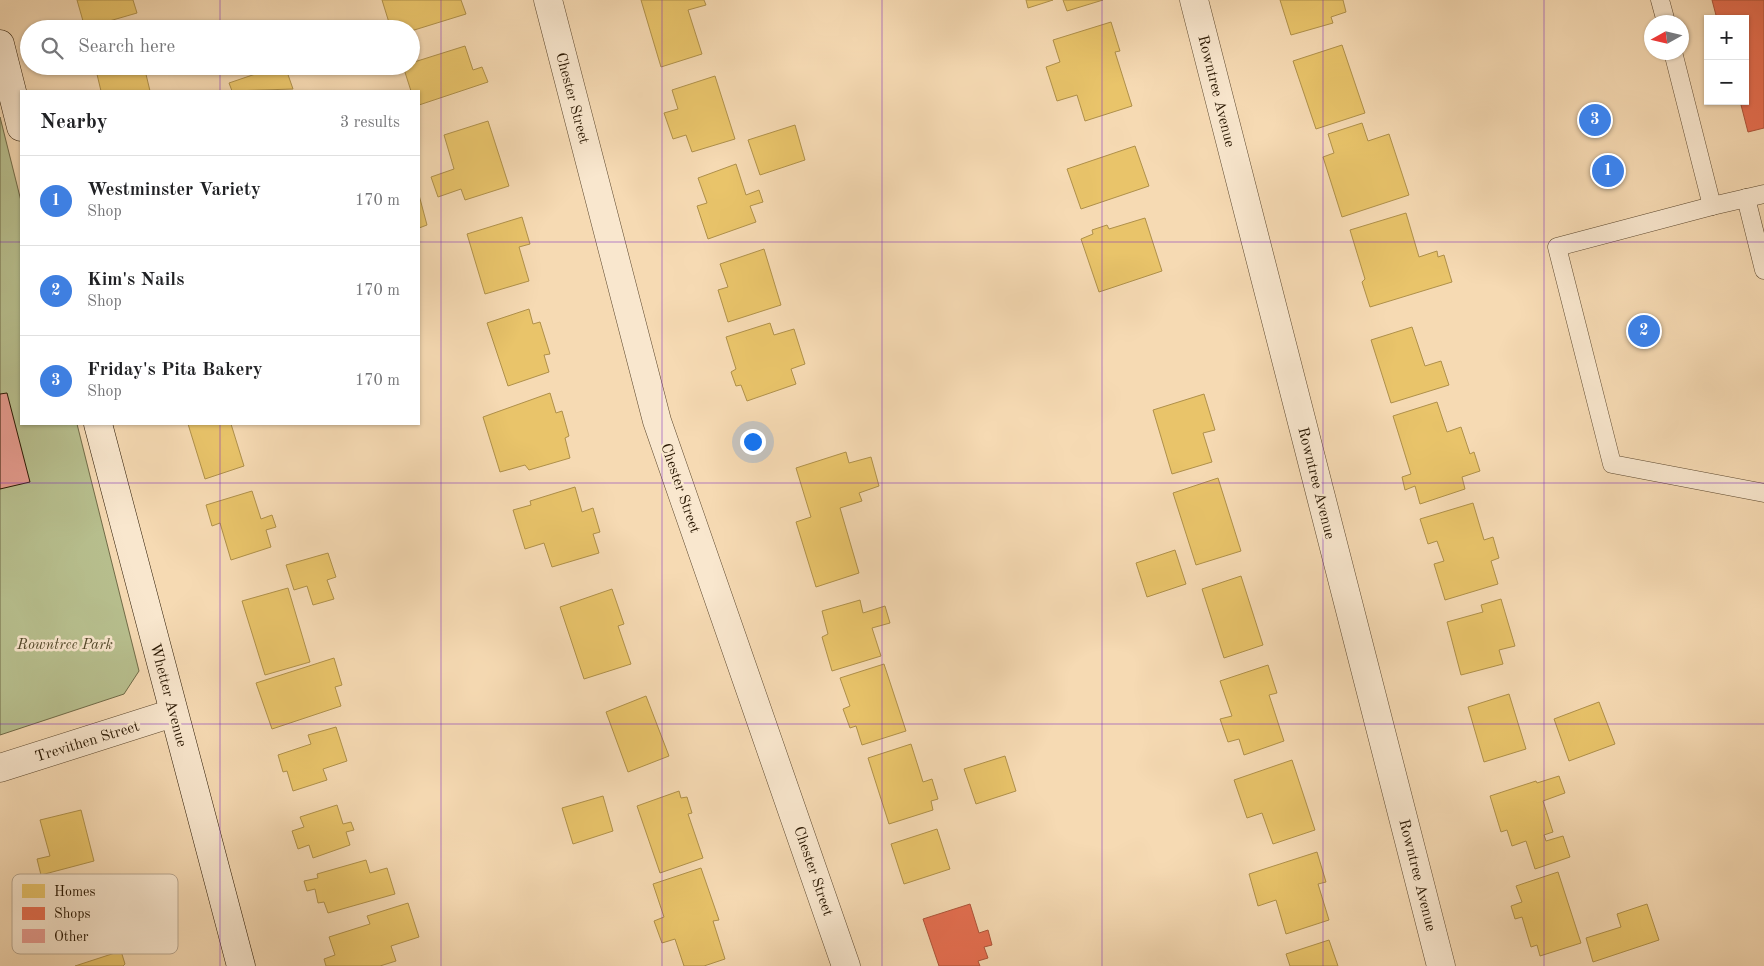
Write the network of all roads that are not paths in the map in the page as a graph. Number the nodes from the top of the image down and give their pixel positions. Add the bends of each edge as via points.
1 (548, 0) edge
2 (1194, 0) edge
3 (1660, 0) edge
4 (1664, 15) edge
5 (0, 44) edge
6 (1675, 60) edge
7 (20, 123) edge
8 (1764, 194) edge
9 (1746, 198) junction
10 (1712, 206) junction
11 (1764, 270) edge
12 (98, 425) edge
13 (1764, 492) edge
14 (173, 714) junction
15 (0, 768) edge
16 (241, 966) edge
17 (846, 966) edge
18 (1441, 966) edge

1 - 17 street, Chester Street via 657,421
2 - 18 street, Rowntree Avenue
3 - 4 lane
5 - 7 street
6 - 10 lane
8 - 9 lane
9 - 10 lane
9 - 11 lane
10 - 13 lane via 1556,247 1612,464
12 - 14 street, Whetter Avenue
14 - 15 street, Trevithen Street
14 - 16 street, Whetter Avenue

